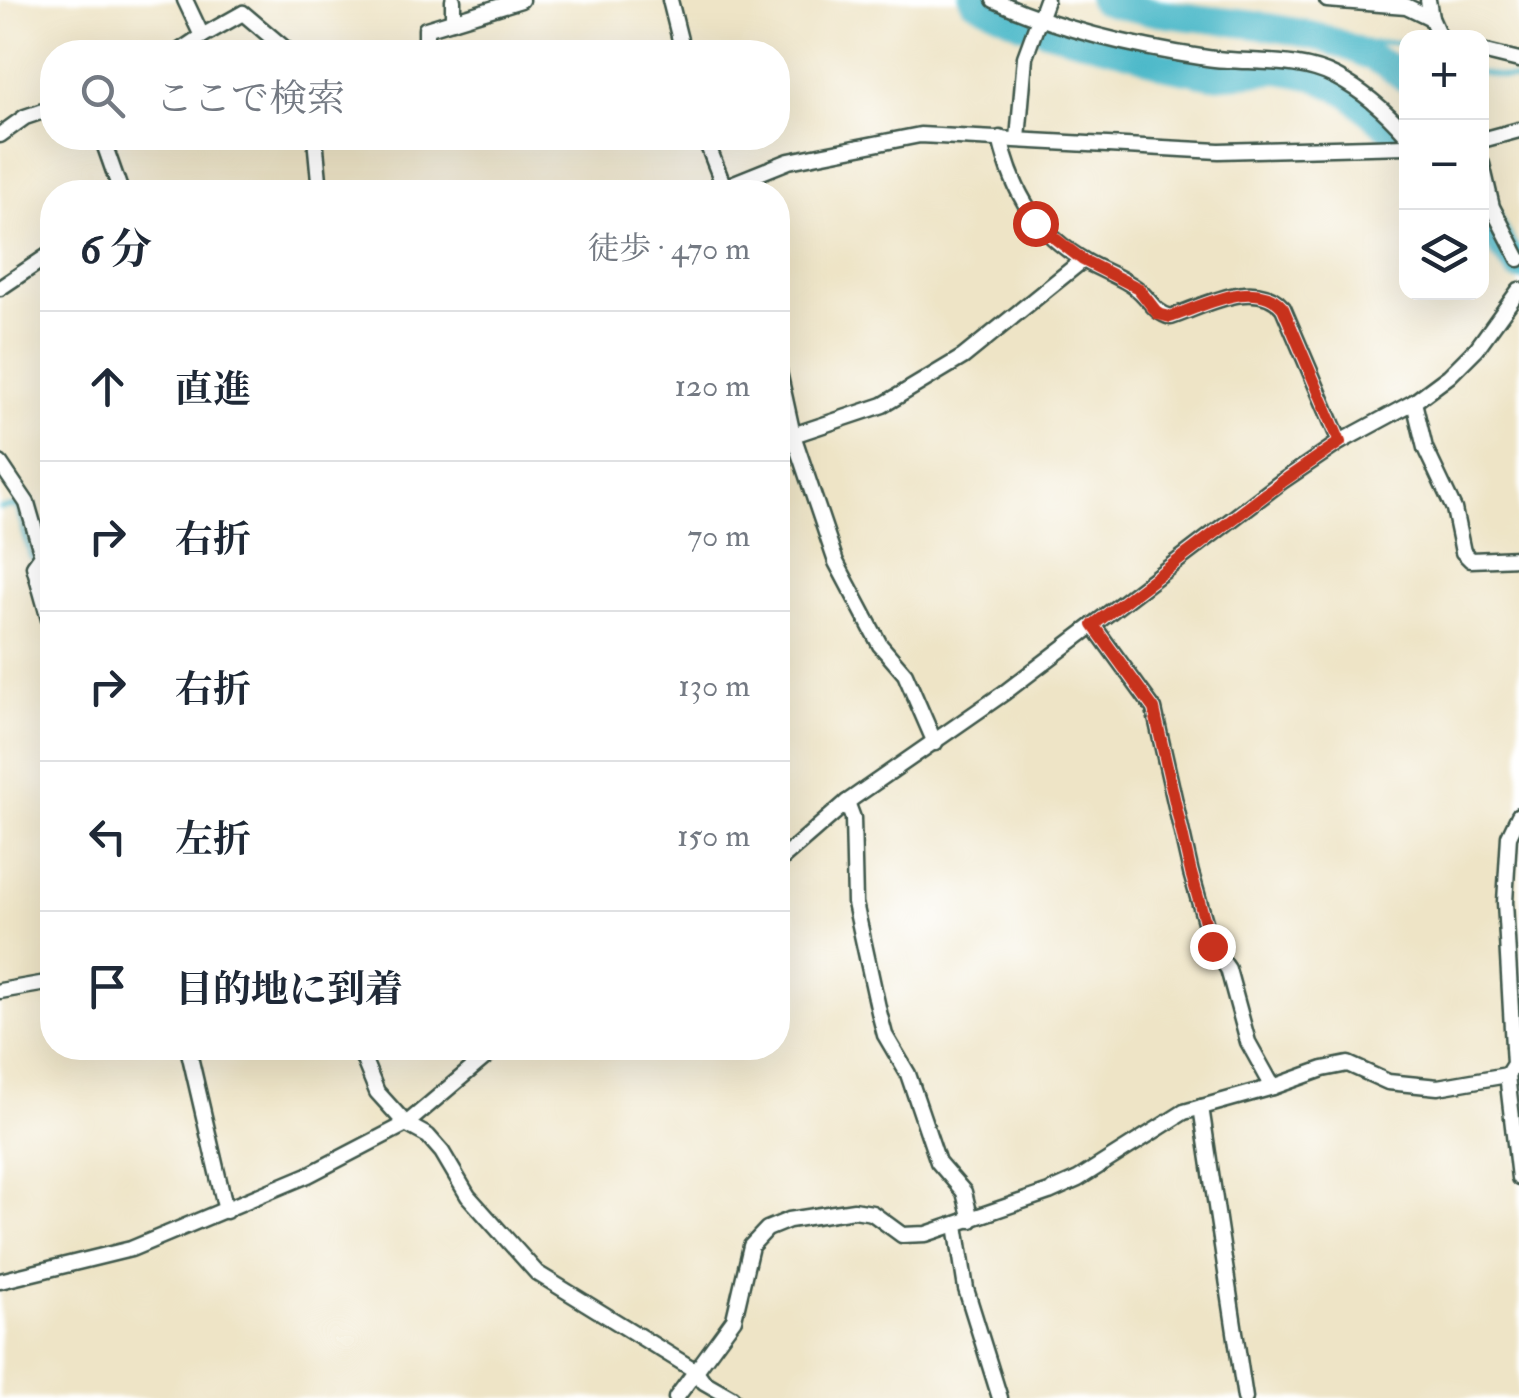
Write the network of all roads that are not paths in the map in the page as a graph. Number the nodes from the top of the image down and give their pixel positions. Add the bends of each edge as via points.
1 (185, 0) edge
2 (453, 0) edge
3 (522, 0) edge
4 (670, 0) edge
5 (994, 0) edge
6 (1327, 0) edge
7 (1428, 0) edge
8 (1041, 10) edge
9 (1431, 18) junction
10 (454, 21) junction
11 (1436, 30) edge
12 (202, 36) junction
13 (196, 40) edge
14 (275, 40) edge
15 (426, 40) edge
16 (680, 40) edge
17 (1489, 53) edge
18 (1519, 60) edge
19 (40, 112) edge
20 (1399, 126) edge
21 (1519, 130) edge
22 (0, 135) edge
23 (1000, 138) junction
24 (1489, 138) edge
25 (1018, 139) junction
26 (1399, 146) edge
27 (106, 150) edge
28 (315, 150) edge
29 (710, 150) edge
30 (116, 180) edge
31 (316, 180) edge
32 (721, 180) edge
33 (747, 180) edge
34 (1489, 194) edge
35 (1519, 259) edge
36 (1083, 260) junction
37 (40, 262) edge
38 (0, 288) edge
39 (1519, 290) edge
40 (1414, 402) junction
41 (790, 422) edge
42 (793, 435) junction
43 (1340, 442) junction
44 (0, 463) edge
45 (40, 551) edge
46 (1519, 558) edge
47 (1093, 625) junction
48 (935, 743) junction
49 (847, 802) junction
50 (1519, 815) edge
51 (790, 852) edge
52 (40, 984) edge
53 (0, 991) edge
54 (1516, 1047) edge
55 (191, 1060) edge
56 (365, 1060) edge
57 (482, 1060) edge
58 (1507, 1075) junction
59 (1273, 1087) junction
60 (1201, 1107) junction
61 (406, 1124) junction
62 (1519, 1178) edge
63 (226, 1212) junction
64 (971, 1220) junction
65 (956, 1225) junction
66 (0, 1282) edge
67 (696, 1371) junction
68 (676, 1398) edge
69 (732, 1398) edge
70 (1000, 1398) edge
71 (1245, 1398) edge

1 - 12 street
2 - 10 street
3 - 10 street
4 - 16 street
5 - 8 street
6 - 9 street via 1406,6
7 - 9 street
8 - 20 street via 1210,58 1333,75 1383,107
8 - 25 street via 1024,57
9 - 11 street
10 - 15 street via 426,29
12 - 13 street
12 - 14 street via 243,13
17 - 18 street
19 - 22 street
21 - 24 street
23 - 25 street
23 - 33 street via 920,135 788,161
23 - 36 street via 1035,223
25 - 26 street via 1219,152
27 - 30 street
28 - 31 street
29 - 32 street
34 - 35 street
36 - 42 street via 963,357 883,405
36 - 43 street via 1138,288 1158,314 1170,317 1246,292 1276,299
37 - 38 street
39 - 40 street via 1476,348
40 - 43 street
40 - 46 street via 1463,552 1471,560
41 - 42 street
42 - 48 street via 836,562 880,645 905,674
43 - 47 street
44 - 45 street via 27,503
47 - 48 street
47 - 59 street via 1154,709 1212,946 1228,969 1248,1042
48 - 49 street
49 - 51 street
49 - 64 street via 855,902 878,1012 938,1162 964,1192
50 - 54 street via 1509,836 1506,902
52 - 53 street
54 - 58 street
55 - 63 street
56 - 61 street via 377,1092
57 - 61 street
58 - 59 street via 1438,1087 1388,1082 1348,1064
58 - 62 street
59 - 60 street
60 - 64 street via 1162,1123 1078,1179
60 - 71 street
61 - 63 street
61 - 67 street via 428,1136 468,1196 537,1273
63 - 66 street via 130,1249
64 - 65 street
65 - 67 street via 902,1236 872,1213 854,1210 767,1230 751,1246 734,1319
65 - 70 street via 966,1289
67 - 68 street
67 - 69 street

